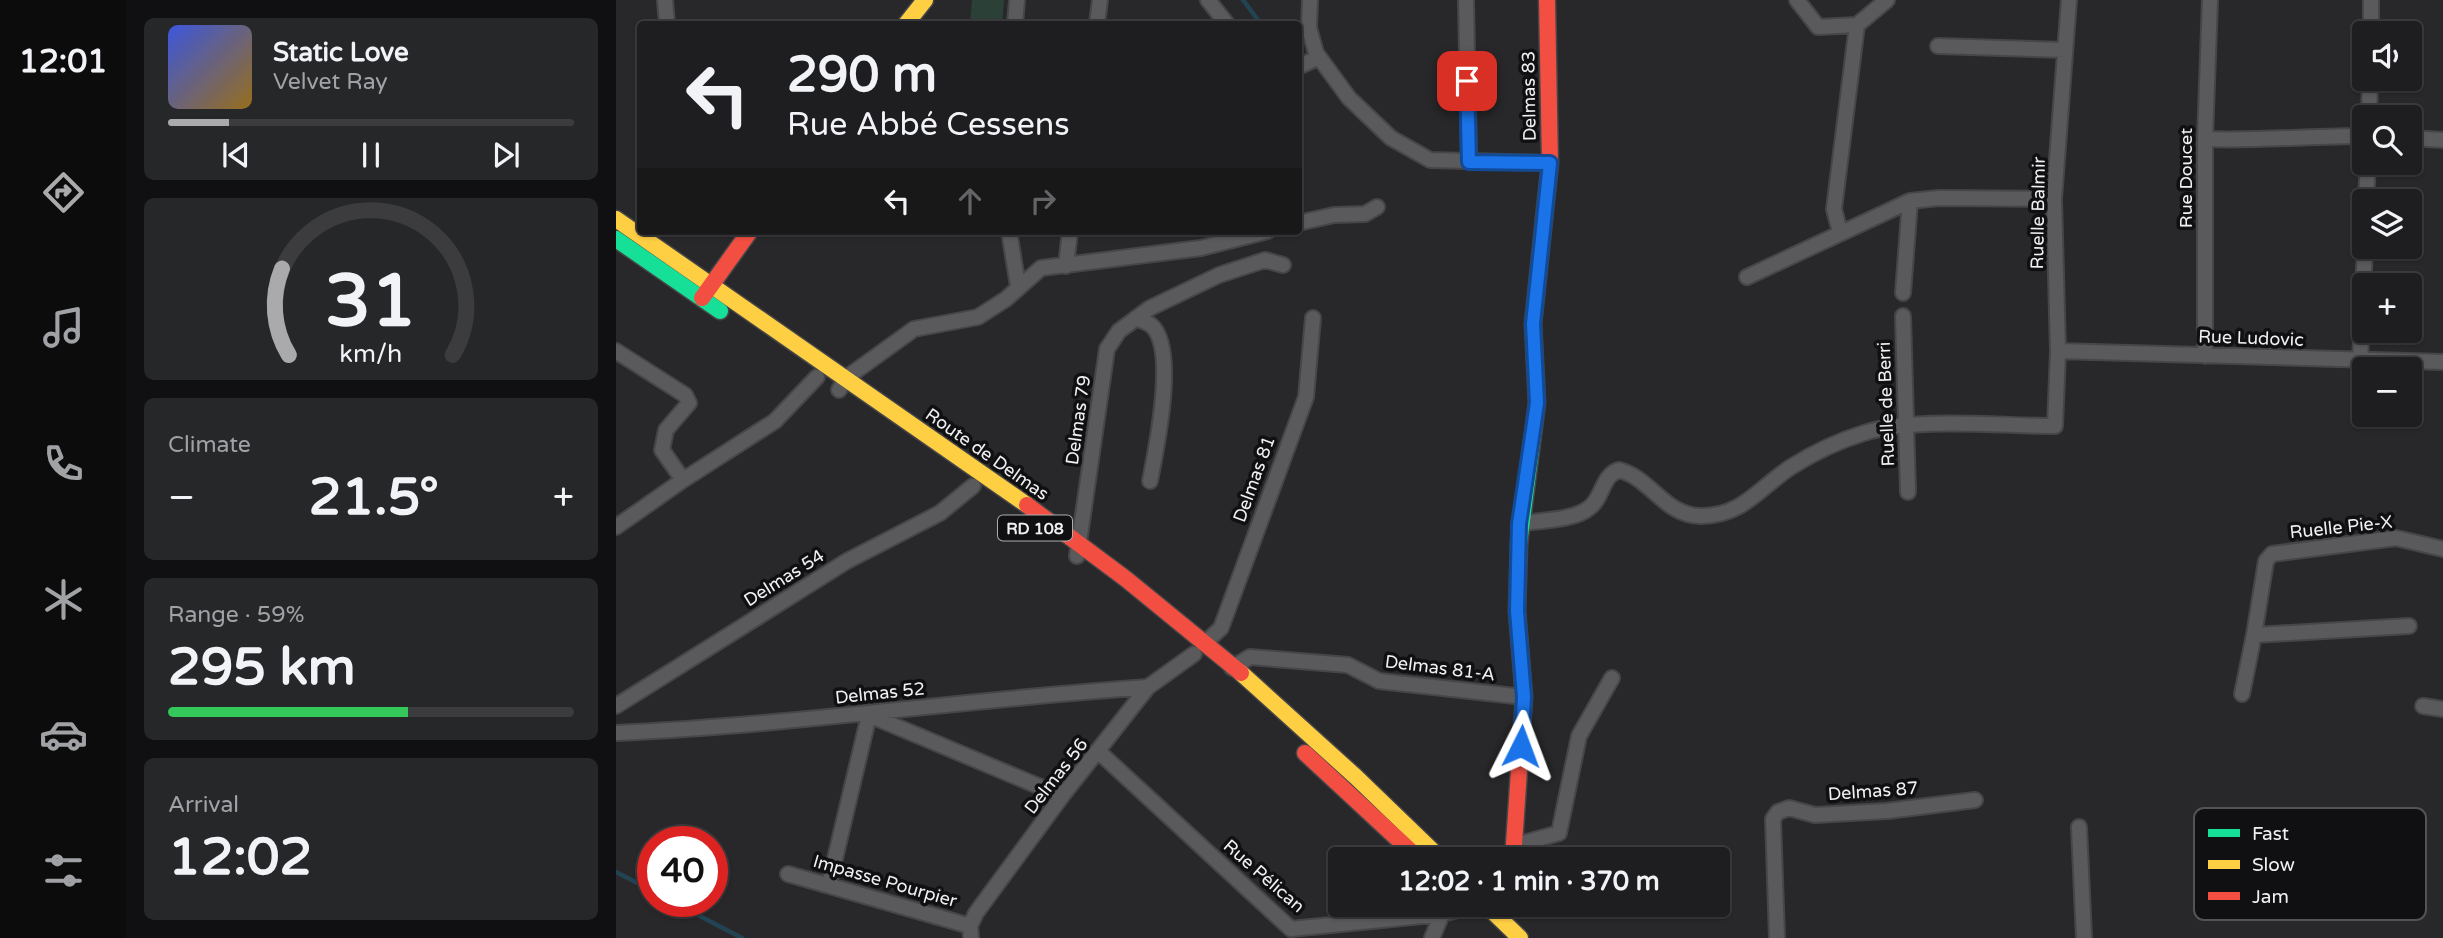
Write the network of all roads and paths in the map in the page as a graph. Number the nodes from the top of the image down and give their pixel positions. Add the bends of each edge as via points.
1 (665, 0) edge
2 (925, 0) edge
3 (1017, 0) edge
4 (1100, 0) edge
5 (1208, 0) edge
6 (1310, 0) edge
7 (1466, 0) edge
8 (1547, 0) edge
9 (1797, 0) edge
10 (1887, 0) edge
11 (2069, 0) edge
12 (2210, 0) edge
13 (2371, 0) edge
14 (667, 21) edge
15 (908, 21) edge
16 (1014, 21) edge
17 (1097, 21) edge
18 (1225, 21) edge
19 (2371, 21) edge
20 (1857, 26) junction
21 (1938, 46) dead end
22 (2065, 50) junction
23 (1319, 57) junction
24 (1302, 65) edge
25 (2352, 136) edge
26 (2205, 139) junction
27 (2422, 139) edge
28 (2443, 140) edge
29 (1469, 162) junction
30 (1550, 163) junction
31 (2054, 199) junction
32 (1910, 201) junction
33 (1377, 207) dead end
34 (616, 219) edge
35 (1302, 222) edge
36 (1840, 232) junction
37 (747, 235) edge
38 (1010, 235) edge
39 (1070, 235) edge
40 (1252, 235) edge
41 (616, 239) edge
42 (2364, 259) edge
43 (1283, 265) dead end
44 (1066, 266) junction
45 (1747, 277) dead end
46 (1018, 286) junction
47 (706, 293) junction
48 (1903, 293) dead end
49 (1903, 316) dead end
50 (1136, 318) junction
51 (1312, 318) dead end
52 (616, 351) edge
53 (2058, 351) junction
54 (2205, 356) junction
55 (2360, 357) edge
56 (2352, 362) edge
57 (2422, 362) edge
58 (2443, 362) edge
59 (817, 376) junction
60 (842, 384) junction
61 (1908, 426) junction
62 (683, 480) junction
63 (1150, 481) dead end
64 (973, 486) junction
65 (1908, 492) dead end
66 (1519, 524) junction
67 (616, 527) edge
68 (2443, 549) edge
69 (1079, 550) junction
70 (2409, 626) dead end
71 (2255, 635) junction
72 (1199, 649) junction
73 (1228, 674) junction
74 (1612, 678) dead end
75 (1148, 687) junction
76 (2242, 694) dead end
77 (1524, 697) junction
78 (616, 706) edge
79 (2423, 706) dead end
80 (2443, 709) edge
81 (869, 715) junction
82 (616, 733) edge
83 (1293, 743) dead end
84 (1099, 752) junction
85 (1062, 796) junction
86 (1975, 800) dead end
87 (2079, 827) dead end
88 (1406, 847) edge
89 (1429, 847) edge
90 (1514, 847) edge
91 (1526, 847) edge
92 (789, 874) dead end
93 (829, 884) junction
94 (1412, 917) edge
95 (1441, 917) edge
96 (1498, 922) edge
97 (971, 932) edge
98 (1432, 938) edge
99 (1520, 938) edge
100 (1777, 938) edge
101 (2084, 938) edge

1 - 14 street
2 - 15 main road
3 - 16 street
4 - 17 street
5 - 18 street
6 - 23 street via 1311,35
7 - 29 street
8 - 30 main road, Delmas 83
9 - 20 street via 1818,26
10 - 20 street
11 - 22 street, Ruelle Balmir
12 - 26 street, Rue Doucet
13 - 19 street
20 - 36 street via 1834,209
21 - 22 street
22 - 31 street, Ruelle Balmir
23 - 24 street
23 - 29 street via 1374,124 1430,160
25 - 26 street
26 - 54 street, Rue Doucet
27 - 28 street
29 - 30 street
30 - 66 main road, Delmas 83 via 1534,302 1537,403
31 - 32 street
31 - 53 street, Ruelle Balmir
32 - 36 street
32 - 48 street
33 - 35 street via 1366,214
34 - 47 main road, Route de Delmas / RD 108
36 - 45 street
37 - 47 main road
38 - 46 street
39 - 44 street
40 - 44 street via 1201,248
41 - 47 main road, Route de Delmas / RD 108
42 - 55 street
43 - 50 street, Delmas 79 via 1257,262 1219,275
44 - 46 street via 1041,268
46 - 60 street via 978,317 914,329
47 - 59 main road, Route de Delmas / RD 108
47 - 60 main road, Route de Delmas / RD 108
49 - 61 street, Ruelle de Berri
50 - 63 street via 1152,326 1161,342 1164,366
50 - 69 street, Delmas 79 via 1119,331 1107,349
51 - 72 street, Delmas 81 via 1306,397 1221,628
52 - 62 street via 685,395 688,403 666,430 662,450
53 - 54 street, Rue Ludovic
53 - 61 street, Ruelle Balmir via 2055,426
54 - 56 street, Rue Ludovic
57 - 58 street, Rue Ludovic
59 - 60 main road, Route de Delmas / RD 108
59 - 62 street via 775,421
60 - 64 main road, Route de Delmas / RD 108
60 - 69 main road, Route de Delmas / RD 108
61 - 65 street, Ruelle de Berri
61 - 66 street via 1866,432 1813,454 1737,510 1720,516 1676,511 1629,473 1619,471 1608,477 1599,498 1581,513
62 - 67 street
64 - 69 main road, Route de Delmas / RD 108
64 - 78 street, Delmas 54 via 940,513 847,561
66 - 77 main road, Delmas 83 via 1517,611
68 - 71 street, Ruelle Pie-X via 2396,538 2272,554 2266,561
69 - 72 main road, Route de Delmas / RD 108
70 - 71 street
71 - 76 street
72 - 73 main road, Route de Delmas / RD 108
72 - 75 street, Delmas 56
73 - 77 street, Delmas 81-A via 1250,657 1348,665 1379,681
73 - 89 main road, Route de Delmas / RD 108
74 - 91 street via 1579,736 1559,833
75 - 81 street, Delmas 52
75 - 84 street, Delmas 56
77 - 90 main road, Delmas 83
79 - 80 street
81 - 82 street, Delmas 52
81 - 85 street
81 - 93 street
83 - 88 main road
84 - 85 street, Delmas 56
84 - 94 street, Rue Pélican via 1291,929
85 - 97 street, Delmas 56 via 976,913
86 - 100 street, Delmas 87 via 1886,811 1815,815 1789,808 1778,812 1773,819
87 - 101 street
92 - 93 street, Impasse Pourpier
93 - 97 street, Impasse Pourpier
95 - 98 street
96 - 99 main road

